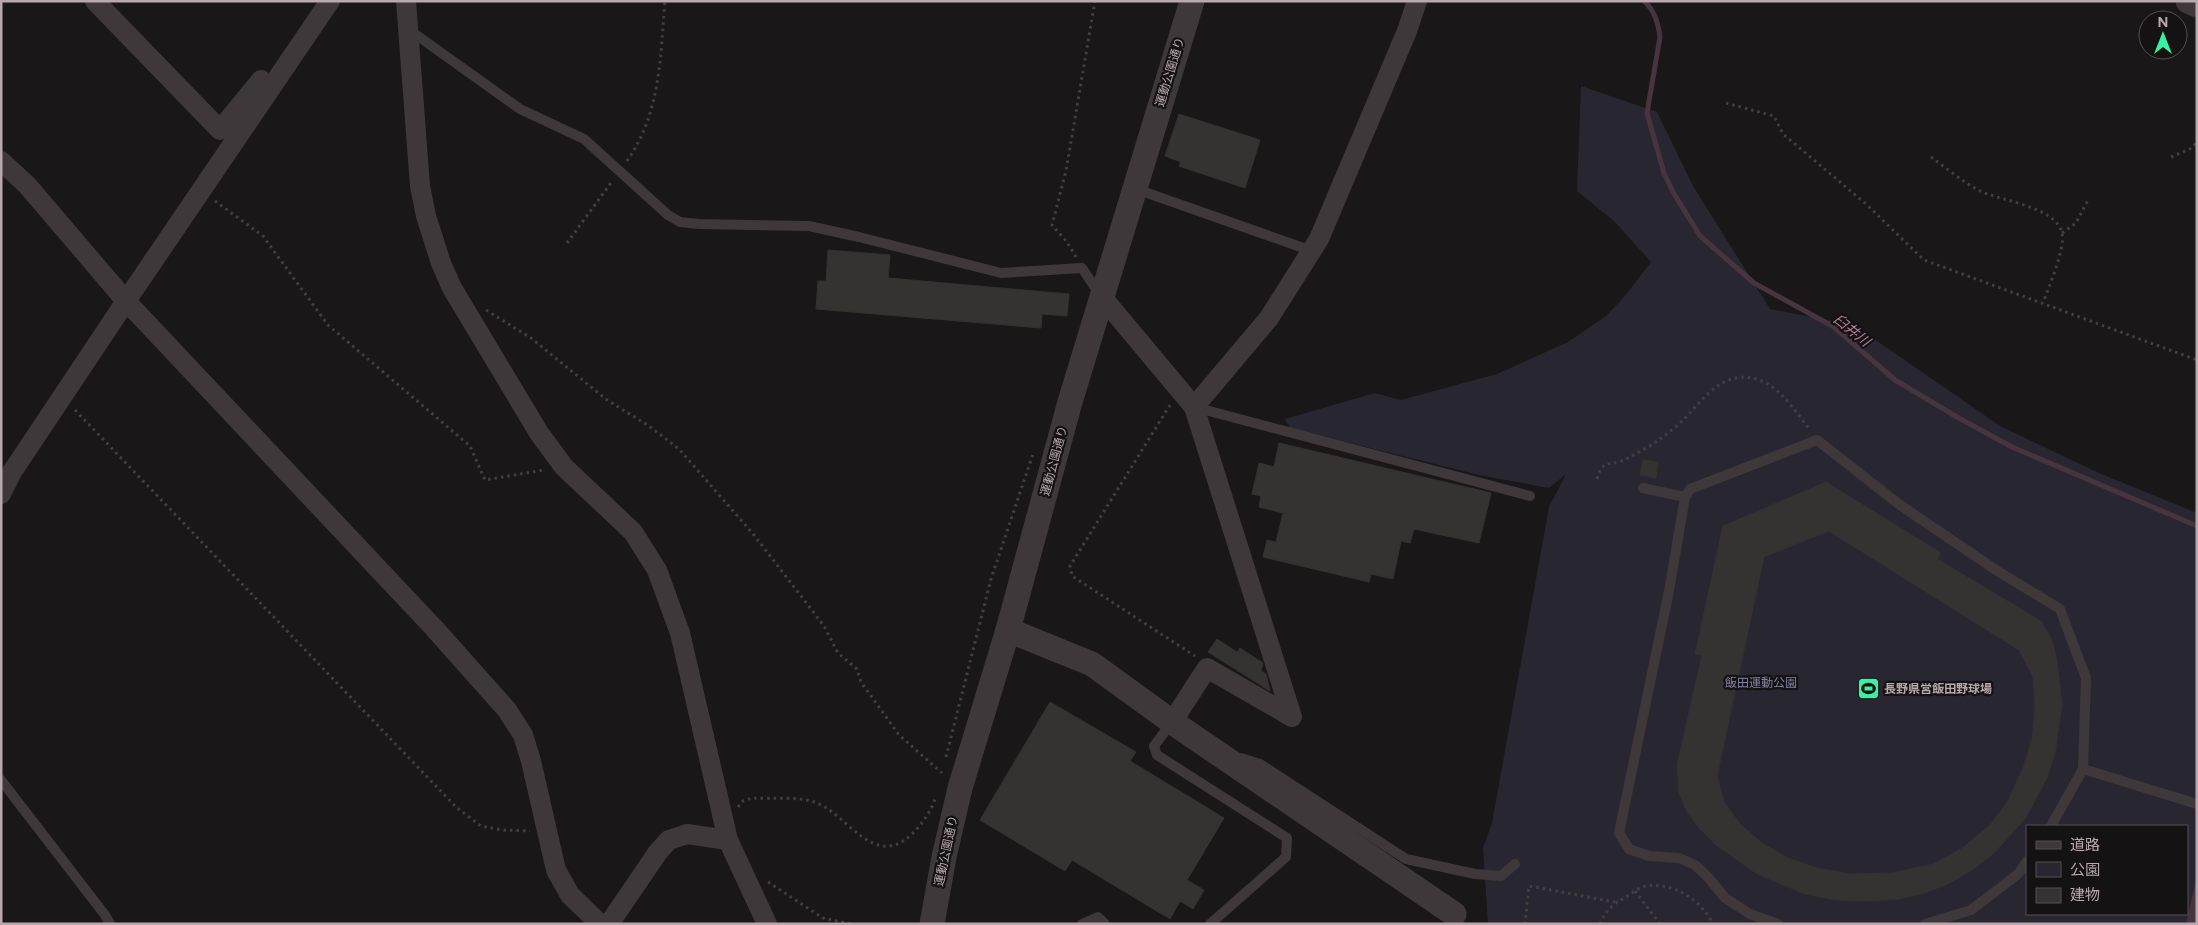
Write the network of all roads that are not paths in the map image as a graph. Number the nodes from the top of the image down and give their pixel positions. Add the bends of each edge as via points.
1 (95, 1) edge
2 (330, 1) edge
3 (406, 1) edge
4 (1192, 1) edge
5 (1417, 1) edge
6 (2188, 1) edge
7 (2197, 5) edge
8 (408, 28) junction
9 (280, 72) junction
10 (1, 161) edge
11 (1135, 189) junction
12 (1312, 251) junction
13 (1102, 297) junction
14 (126, 300) junction
15 (1194, 407) junction
16 (1643, 488) dead end
17 (1, 494) edge
18 (1530, 496) dead end
19 (1685, 497) junction
20 (1008, 630) junction
21 (1172, 722) junction
22 (1211, 749) junction
23 (2083, 769) junction
24 (1, 780) edge
25 (2197, 804) edge
26 (2052, 825) edge
27 (728, 840) junction
28 (2026, 862) edge
29 (1515, 864) dead end
30 (1456, 919) edge
31 (110, 924) edge
32 (600, 924) edge
33 (610, 924) edge
34 (767, 924) edge
35 (932, 924) edge
36 (1082, 924) edge
37 (1105, 924) edge
38 (1210, 924) edge
39 (1778, 924) edge
40 (1925, 924) edge

1 - 9 street via 220,130 265,74
2 - 9 street
3 - 8 street
4 - 11 street, 運動公園通り
5 - 12 street via 1381,94
6 - 7 street
8 - 13 lane via 520,109 584,139 668,215 680,222 809,226 1001,273 1082,268
8 - 27 street via 420,186 441,263 452,288 538,433 564,467 633,532 657,570 680,633
9 - 14 street
10 - 14 street via 27,185
11 - 12 lane
11 - 13 street, 運動公園通り
12 - 15 street via 1269,318
13 - 15 street
13 - 20 street, 運動公園通り
14 - 17 street via 12,472
14 - 32 street via 434,628 506,710 523,735 556,870 570,895
15 - 18 lane
15 - 21 street via 1292,717 1207,668
16 - 19 lane
19 - 23 lane via 1690,489 1817,440 1900,505 2060,609 2086,678
19 - 39 lane via 1669,591 1618,834 1629,849 1649,856 1679,858 1695,865 1724,898 1750,914
20 - 21 street via 1092,664
20 - 35 street, 運動公園通り via 960,788
21 - 22 street
21 - 38 lane via 1154,746 1157,755 1287,838 1286,857
22 - 29 lane via 1260,764 1406,859 1475,874 1501,876
22 - 30 street
23 - 25 lane
23 - 26 lane
24 - 31 lane
27 - 33 street via 687,834 669,840
27 - 34 street
28 - 40 lane via 2018,874 1971,910
36 - 37 lane via 1098,917

